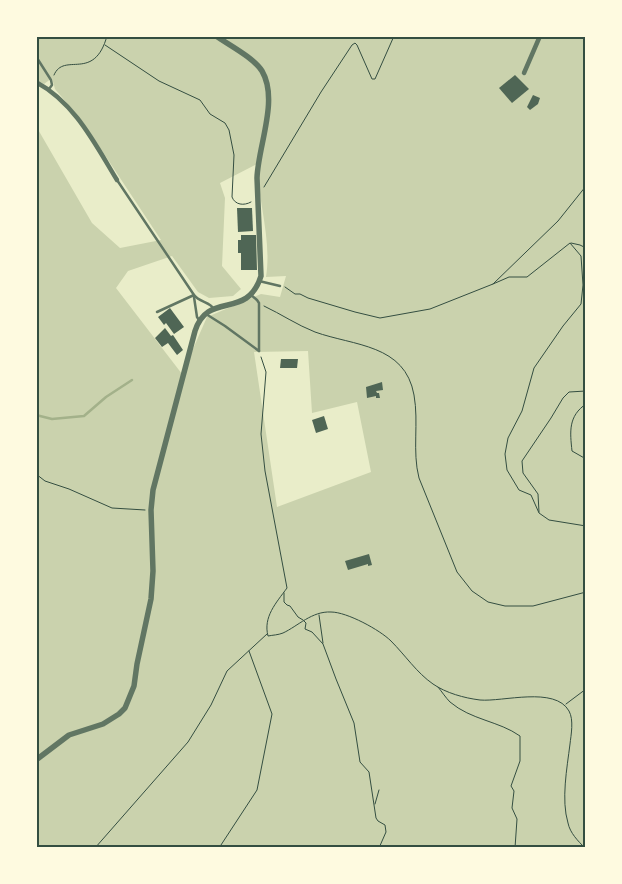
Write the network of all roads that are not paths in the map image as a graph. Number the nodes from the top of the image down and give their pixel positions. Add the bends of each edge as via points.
1 (38, 36) edge
2 (216, 36) edge
3 (540, 36) edge
4 (524, 73) dead end
5 (36, 82) edge
6 (50, 87) junction
7 (117, 180) joint
8 (259, 281) junction
9 (280, 286) road end
10 (194, 295) junction
11 (251, 295) junction
12 (214, 309) junction
13 (157, 312) dead end
14 (204, 314) junction
15 (199, 320) junction
16 (36, 760) edge

1 - 6 lane via 37,58 51,80
2 - 8 street via 255,64 266,80 270,106 258,166
3 - 4 street
5 - 6 street
6 - 7 street via 85,129
7 - 10 lane
8 - 9 lane
8 - 11 street
10 - 12 lane
10 - 13 lane
10 - 15 lane
11 - 12 street
11 - 14 lane via 259,304 260,351
12 - 14 street
14 - 15 street
15 - 16 street via 157,472 151,510 151,599 134,686 125,708 110,721 69,735

